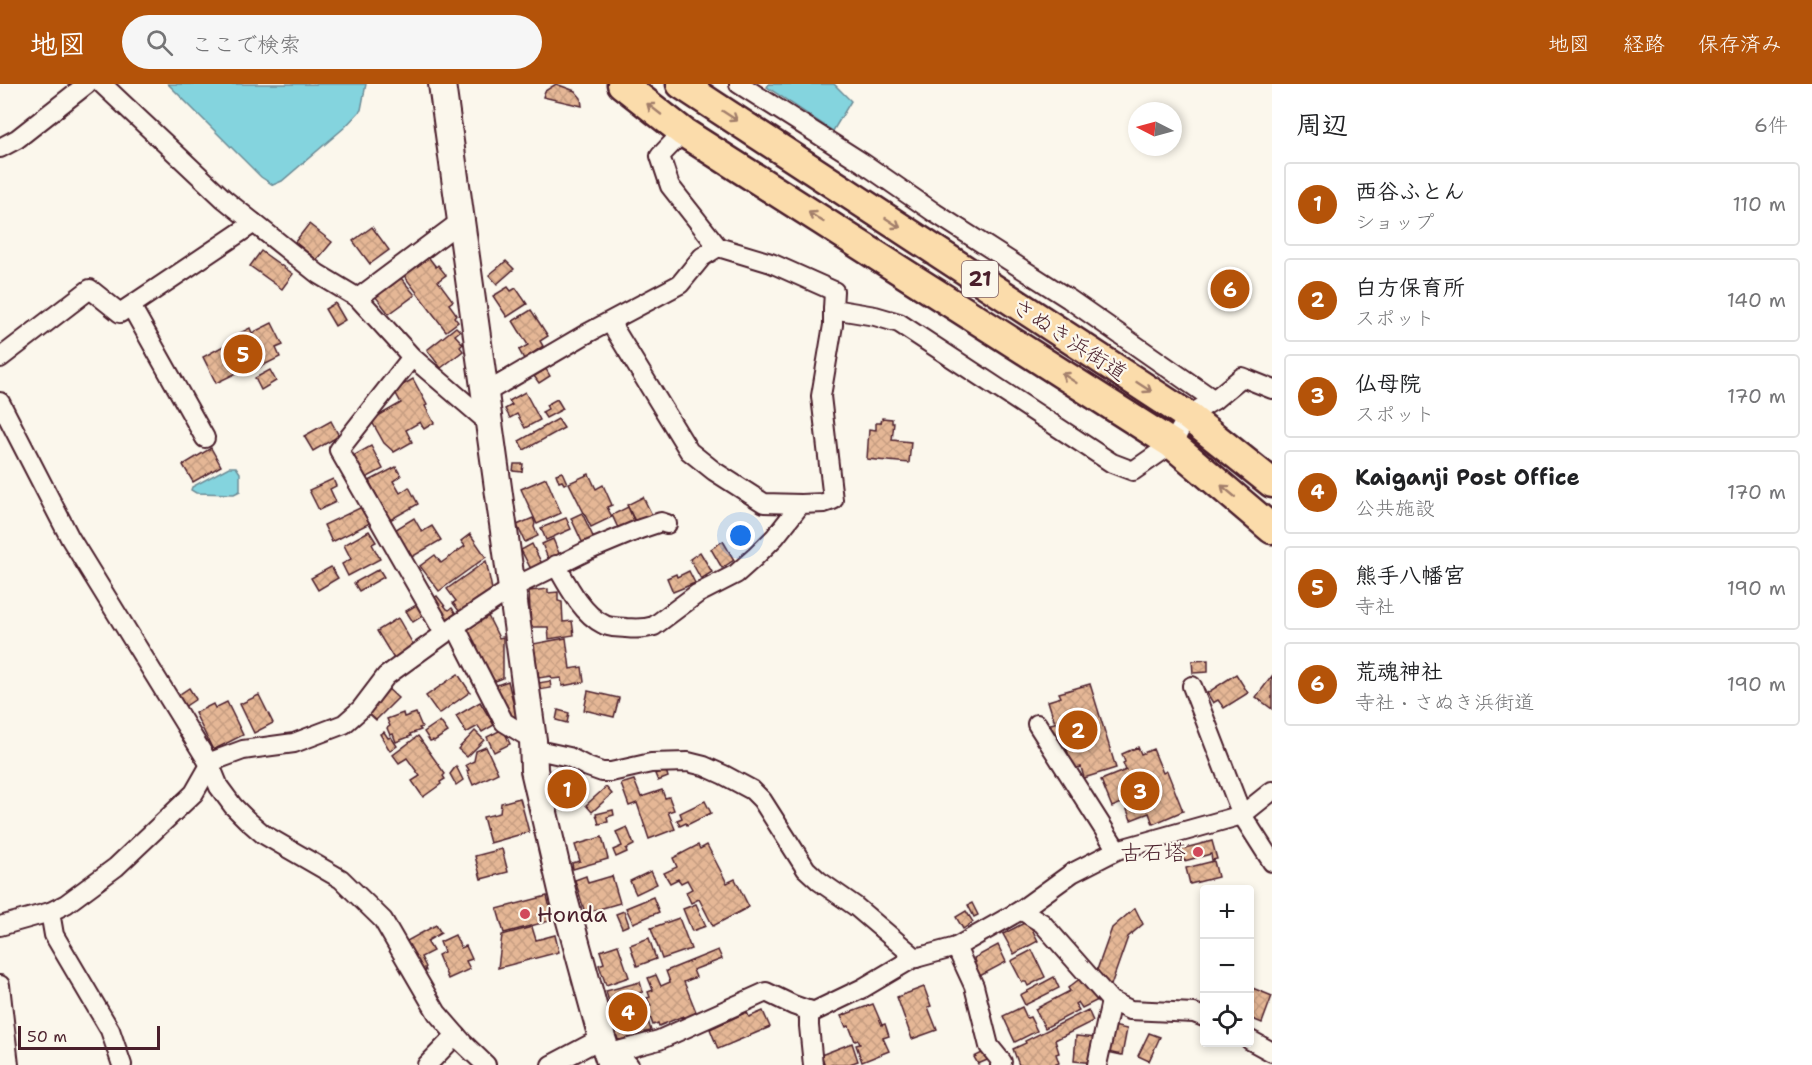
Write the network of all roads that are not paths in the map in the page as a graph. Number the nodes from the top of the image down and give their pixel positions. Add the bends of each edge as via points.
1 (87, 84) edge
2 (102, 84) edge
3 (442, 84) edge
4 (622, 84) edge
5 (681, 84) edge
6 (739, 84) edge
7 (683, 132) junction
8 (0, 148) edge
9 (461, 221) junction
10 (254, 223) junction
11 (718, 248) junction
12 (358, 298) junction
13 (131, 306) junction
14 (833, 309) junction
15 (609, 322) junction
16 (412, 357) junction
17 (0, 358) edge
18 (1272, 389) edge
19 (485, 393) junction
20 (1214, 400) junction
21 (0, 402) edge
22 (1188, 416) junction
23 (489, 424) junction
24 (205, 438) dead end
25 (1172, 444) junction
26 (1272, 483) edge
27 (801, 504) junction
28 (667, 524) dead end
29 (1272, 529) edge
30 (556, 565) junction
31 (512, 588) junction
32 (449, 629) junction
33 (1192, 686) dead end
34 (1037, 724) dead end
35 (533, 744) junction
36 (210, 765) junction
37 (1272, 791) edge
38 (1242, 815) junction
39 (1117, 850) junction
40 (1272, 862) edge
41 (1021, 910) junction
42 (50, 912) junction
43 (0, 926) edge
44 (956, 947) junction
45 (916, 958) junction
46 (0, 985) edge
47 (1111, 1001) junction
48 (809, 1010) junction
49 (1200, 1015) edge
50 (456, 1035) junction
51 (1254, 1042) edge
52 (1272, 1052) edge
53 (612, 1055) edge
54 (1002, 1064) edge
55 (9, 1065) edge
56 (122, 1065) edge
57 (427, 1065) edge
58 (486, 1065) edge
59 (551, 1065) edge
60 (813, 1065) edge
61 (1097, 1065) edge

1 - 8 street
2 - 10 street
3 - 9 street
7 -> 4 main road, さぬき浜街道 / 21
5 -> 22 main road, さぬき浜街道 / 21
6 - 20 street via 1069,299
7 - 11 street via 660,156 670,186
25 -> 7 main road, さぬき浜街道 / 21
9 - 12 street
9 - 19 street
10 - 12 street via 318,274
10 - 13 street
11 - 14 street via 771,263 834,291
11 - 15 street via 702,257 680,284
12 - 16 street
13 - 17 street via 120,313 90,289
13 - 24 street
14 - 25 street via 900,323 1122,467 1133,471
14 - 27 street via 821,396 833,500
15 - 19 street
15 - 27 street via 689,451 764,503
16 - 23 street
16 - 32 street via 339,450
18 - 20 street via 1242,377
19 - 23 street
20 - 22 street
21 - 36 street via 70,538
22 - 25 street
22 - 26 main road, さぬき浜街道 / 21
23 - 31 street
29 -> 25 main road, 21
27 - 30 street via 775,537 736,574 697,594 649,628 610,627 599,622 566,585
28 - 30 street via 661,522 640,529
30 - 31 street
31 - 32 street
31 - 35 street
32 - 35 street via 504,722
32 - 36 street via 386,676 344,724 294,743 243,750
33 - 38 street
34 - 39 street
35 - 45 street via 602,772 651,763 688,762 752,790 806,868
35 - 53 street via 534,770 564,899
36 - 42 street via 194,793 116,867
36 - 50 street via 219,787 247,820 263,834 341,879 383,920 437,1013
37 - 38 street
38 - 39 street
38 - 40 street
39 - 41 street via 1072,873
41 - 44 street
41 - 47 street via 1042,923
42 - 43 street
42 - 56 street via 54,935 110,1030
44 - 45 street
44 - 54 street via 974,986 989,1046
45 - 48 street via 863,988 813,1012
46 - 55 street
47 - 49 street via 1130,1010
47 - 61 street
48 - 53 street via 766,992 659,1040
48 - 60 street
50 - 57 street
50 - 58 street
51 - 52 street
53 - 59 street

